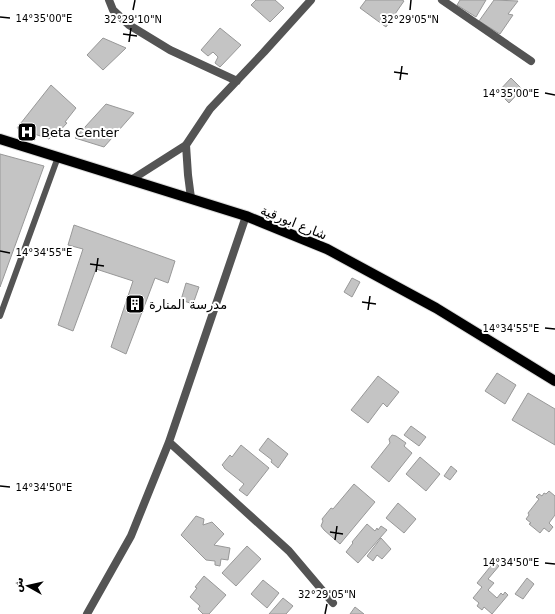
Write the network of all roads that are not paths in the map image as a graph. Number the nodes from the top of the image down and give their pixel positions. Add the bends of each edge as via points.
1 (109, 0) edge
2 (311, 0) edge
3 (442, 0) edge
4 (531, 61) dead end
5 (237, 81) junction
6 (0, 139) edge
7 (186, 145) junction
8 (58, 157) junction
9 (131, 180) junction
10 (191, 198) junction
11 (246, 216) junction
12 (0, 316) edge
13 (555, 380) edge
14 (169, 442) junction
15 (333, 603) dead end
16 (87, 614) edge

1 - 5 street via 113,10 129,25 170,50
2 - 5 street
3 - 4 street
5 - 7 street via 210,109
6 - 8 main road, شارع ابورقية
7 - 9 street
7 - 10 street
8 - 9 main road, شارع ابورقية
8 - 12 lane
9 - 10 main road, شارع ابورقية
10 - 11 main road, شارع ابورقية
11 - 13 main road, شارع ابورقية via 327,249 436,308
11 - 14 street
14 - 15 street via 289,551
14 - 16 street via 130,536

